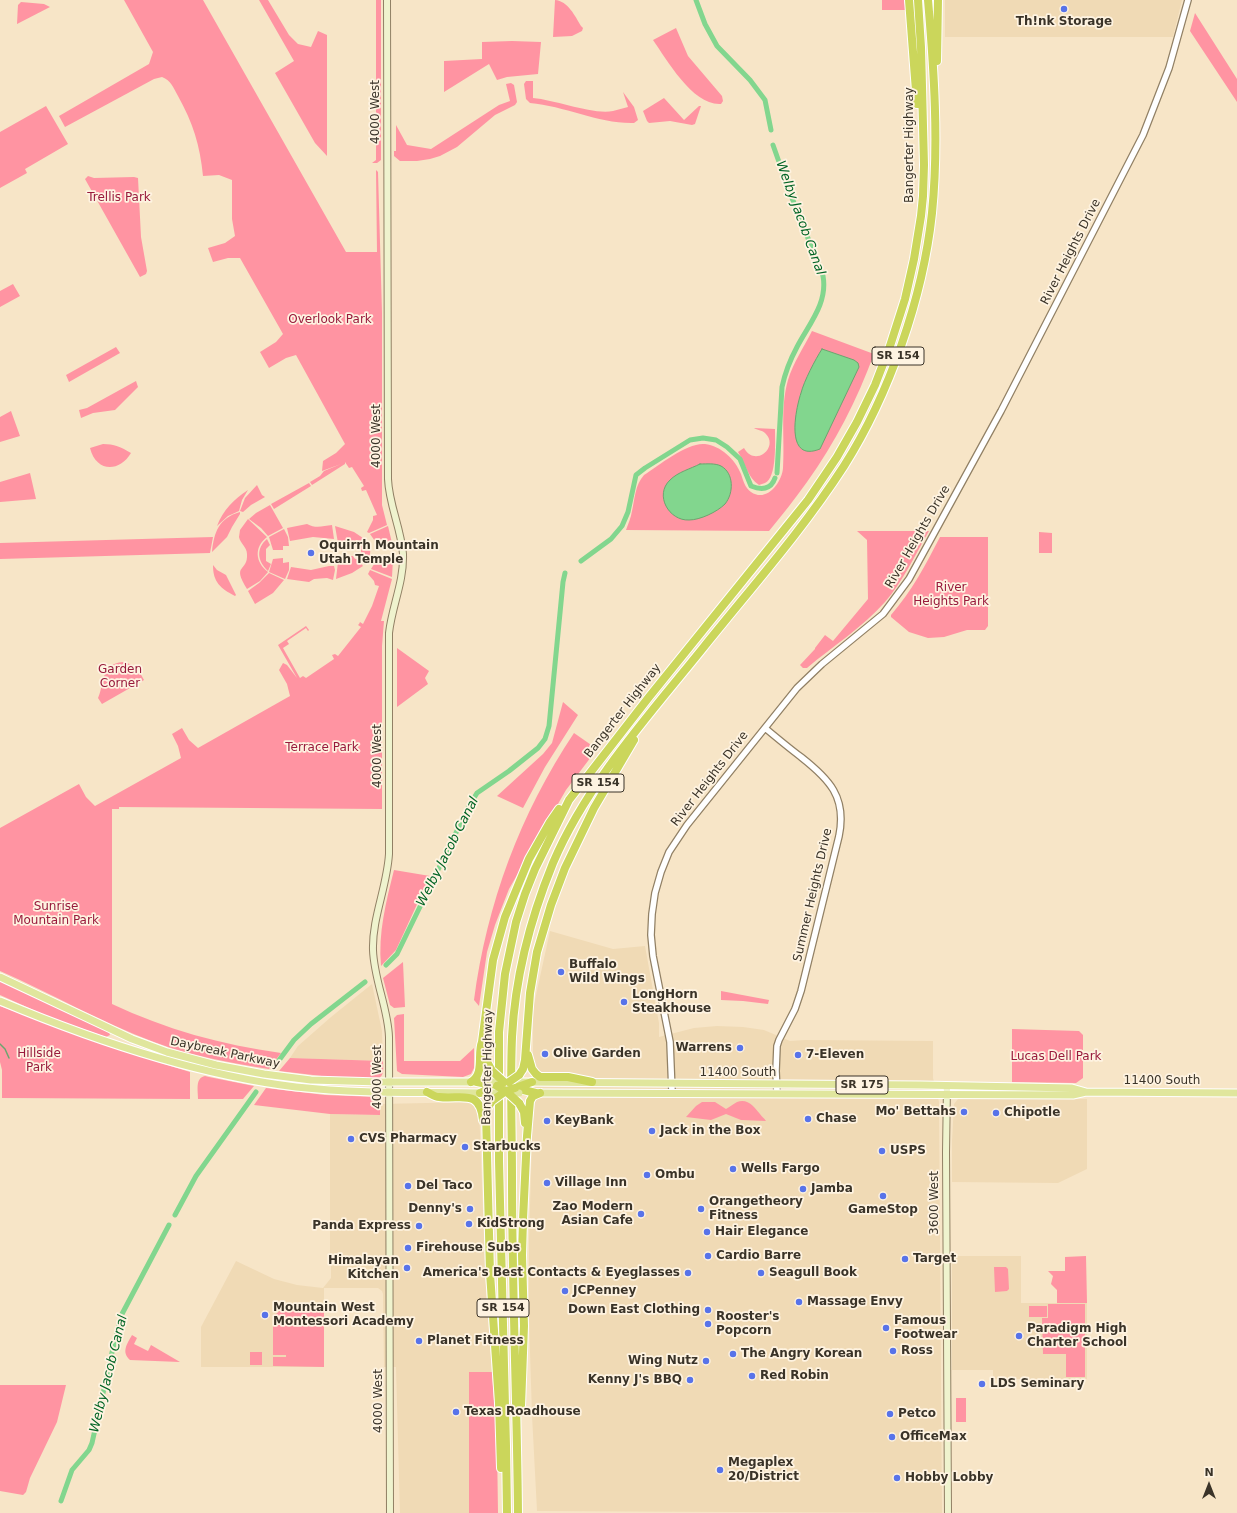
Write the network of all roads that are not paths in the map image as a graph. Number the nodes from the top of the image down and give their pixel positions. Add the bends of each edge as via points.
1 (387, 0) edge
2 (909, 0) edge
3 (918, 0) edge
4 (928, 0) edge
5 (938, 0) edge
6 (1188, 0) edge
7 (935, 141) junction
8 (924, 164) junction
9 (646, 718) junction
10 (765, 728) junction
11 (569, 800) junction
12 (0, 977) edge
13 (0, 1000) edge
14 (482, 1042) junction
15 (527, 1049) junction
16 (389, 1082) junction
17 (474, 1082) junction
18 (532, 1082) joint
19 (592, 1082) junction
20 (672, 1084) junction
21 (777, 1084) junction
22 (518, 1085) junction
23 (868, 1085) junction
24 (921, 1085) junction
25 (947, 1086) junction
26 (498, 1089) junction
27 (390, 1092) junction
28 (427, 1092) junction
29 (672, 1092) junction
30 (1086, 1092) junction
31 (538, 1093) junction
32 (777, 1093) junction
33 (1237, 1093) edge
34 (829, 1094) junction
35 (868, 1094) junction
36 (947, 1094) junction
37 (527, 1136) junction
38 (487, 1137) junction
39 (517, 1425) junction
40 (506, 1498) junction
41 (390, 1513) edge
42 (507, 1513) edge
43 (518, 1513) edge
44 (948, 1513) edge

1 - 16 main road, 4000 West via 388,479 390,500 401,541 402,570 389,633 389,854 373,951 388,1024
2 - 8 highway
3 - 8 highway, Bangerter Highway / SR 154
4 - 7 highway, Bangerter Highway / SR 154
5 - 7 highway
6 - 10 street, River Heights Drive via 1169,68 1140,141 1005,404 916,568 883,614 808,677
7 - 9 highway, Bangerter Highway / SR 154 via 932,217 922,272 897,358 873,414 845,464 812,512
8 - 11 highway, Bangerter Highway / SR 154 via 920,227 906,293 885,360 857,422 808,500 648,697
9 - 15 highway via 594,808 565,868 551,905 537,952 530,993
9 - 39 highway, Bangerter Highway / SR 154 via 606,771 567,834 553,863 537,910 519,979 512,1038 512,1256
10 - 20 street, River Heights Drive via 681,833 669,852 657,883 651,940 669,1036
10 - 21 street, Summer Heights Drive via 827,780 836,795 841,818 839,836 801,991 777,1046
11 - 14 highway via 557,811 536,847 504,917 493,960
11 - 40 highway, Bangerter Highway / SR 154 via 546,844 525,894 510,948 501,1002 499,1160
12 - 16 main road, Daybreak Parkway via 127,1037 186,1057 235,1069 297,1079
13 - 27 main road, Daybreak Parkway via 121,1045 210,1072 302,1087
14 - 17 highway via 479,1047 479,1072
14 - 26 highway, bridge via 486,1060
15 - 19 highway via 530,1067 537,1076 568,1077
15 - 22 highway
16 - 17 main road
16 - 27 main road, 4000 West
17 - 26 highway
18 - 19 main road, 11400 South / SR 175
18 - 22 highway
19 - 20 main road, 11400 South / SR 175
20 - 21 main road, 11400 South / SR 175
20 - 29 street, River Heights Drive
21 - 23 main road, 11400 South / SR 175
21 - 32 street, Summer Heights Drive
22 - 26 highway, bridge
22 - 26 highway, bridge
22 - 31 highway
23 - 24 main road, 11400 South / SR 175
23 - 34 main road via 866,1088 835,1089
24 - 25 main road, 11400 South / SR 175
24 - 35 main road via 872,1089
25 - 30 main road, 11400 South / SR 175 via 1072,1088
25 - 36 main road, 3600 West
26 - 28 main road
26 - 37 highway, bridge via 519,1103 525,1114
26 - 38 highway via 486,1114
27 - 28 main road
27 - 41 main road, 4000 West
28 - 38 highway via 438,1097 466,1097 475,1100 481,1109
29 - 31 main road, 11400 South / SR 175
29 - 32 main road, 11400 South / SR 175
30 - 33 main road, 11400 South / SR 175
30 - 36 main road, 11400 South / SR 175 via 1072,1095
31 - 37 highway via 530,1101
32 - 34 main road, 11400 South / SR 175
34 - 35 main road, 11400 South / SR 175
35 - 36 main road, 11400 South / SR 175
36 - 44 main road, 3600 West
37 - 39 highway via 522,1255 523,1384 521,1412
38 - 40 highway via 490,1273 502,1477
39 - 43 highway, Bangerter Highway / SR 154
40 - 42 highway, Bangerter Highway / SR 154

